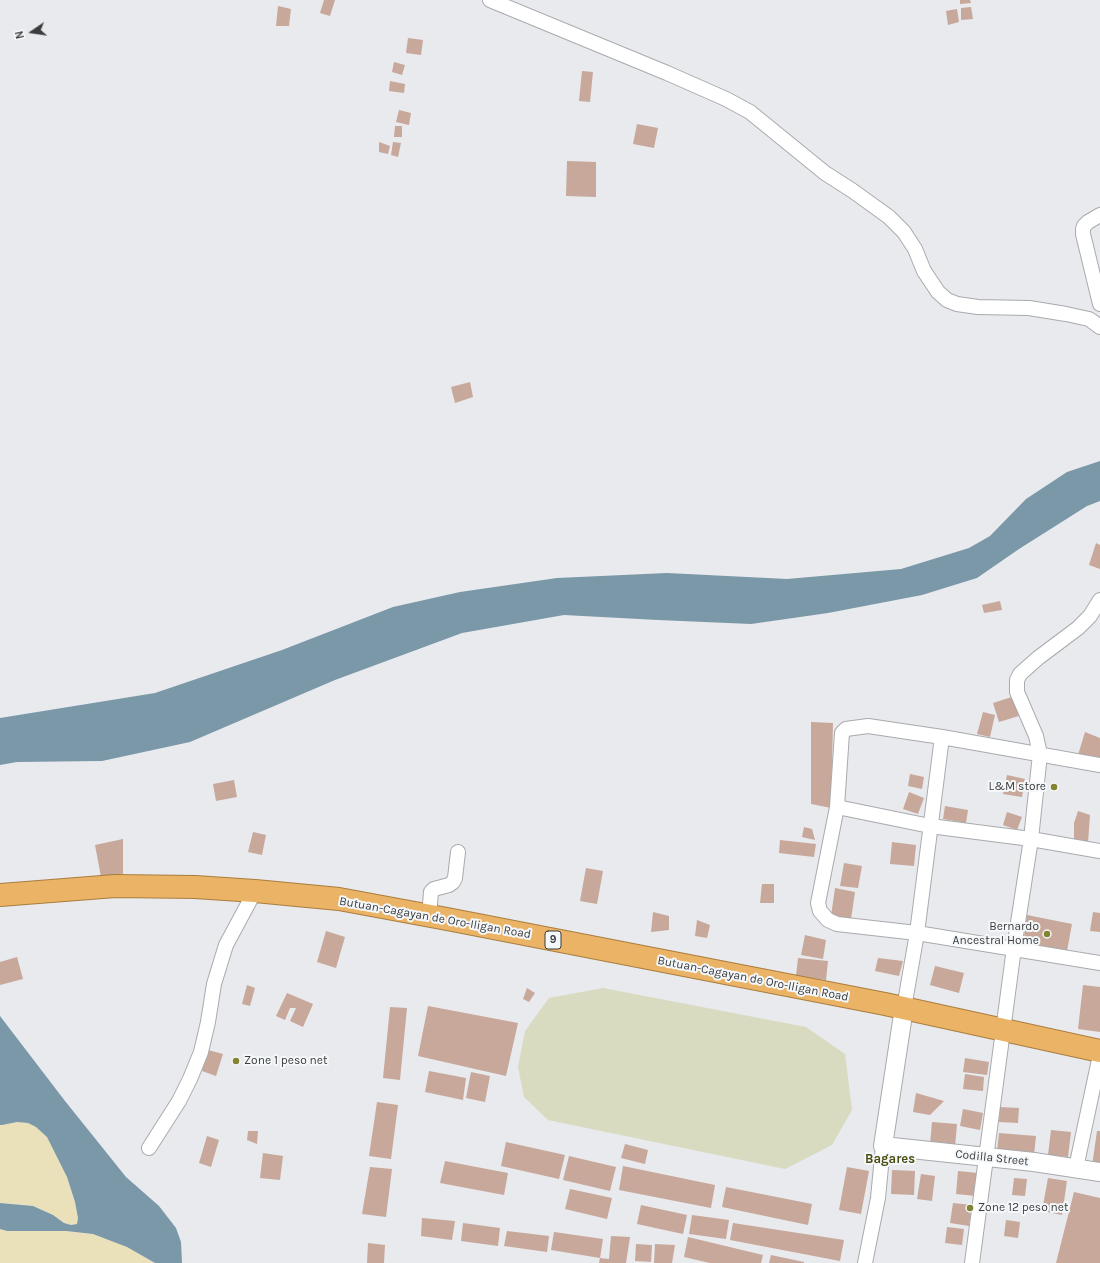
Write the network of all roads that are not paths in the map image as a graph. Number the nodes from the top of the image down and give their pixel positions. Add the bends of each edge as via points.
1 (490, 0) edge
2 (1100, 215) edge
3 (1100, 304) edge
4 (1100, 327) edge
5 (1100, 600) edge
6 (942, 737) junction
7 (1040, 754) junction
8 (1100, 764) edge
9 (837, 807) junction
10 (930, 826) junction
11 (1031, 839) junction
12 (458, 852) dead end
13 (1100, 852) edge
14 (255, 891) junction
15 (0, 895) edge
16 (429, 916) junction
17 (917, 933) junction
18 (1014, 948) junction
19 (1100, 963) edge
20 (904, 1008) junction
21 (1003, 1030) junction
22 (1100, 1051) edge
23 (1100, 1055) edge
24 (883, 1146) junction
25 (149, 1148) dead end
26 (985, 1157) junction
27 (1076, 1168) junction
28 (1100, 1172) edge
29 (865, 1263) edge
30 (972, 1263) edge

1 - 4 street via 667,73 750,112 825,173 889,217 904,232 924,271 938,292 947,300 978,307 1029,308 1066,314 1089,319
2 - 3 street via 1084,226 1083,234
5 - 7 street via 1090,616 1078,628 1038,658 1017,680 1017,692 1036,736
6 - 7 street
6 - 9 street via 868,726 846,729 842,733
6 - 10 street
7 - 8 street
7 - 11 street
9 - 10 street
9 - 17 street via 818,903 820,911 828,920 837,924
10 - 11 street
10 - 17 street
11 - 13 street
11 - 18 street
12 - 16 street via 453,882 431,892
14 - 15 highway, Butuan-Cagayan de Oro-Iligan Road / 9 via 115,886
14 - 16 highway, Butuan-Cagayan de Oro-Iligan Road / 9 via 339,899
14 - 25 street via 226,944 214,984 201,1052 190,1079
16 - 20 highway, Butuan-Cagayan de Oro-Iligan Road / 9
17 - 18 street
17 - 20 street
18 - 19 street
18 - 21 street
20 - 21 highway, Butuan-Cagayan de Oro-Iligan Road / 9
20 - 24 street
21 - 22 highway, Butuan-Cagayan de Oro-Iligan Road / 9
21 - 26 street
23 - 27 street
24 - 26 street, Codilla Street
24 - 29 street via 878,1198
26 - 27 street, Codilla Street
26 - 30 street
27 - 28 street, Codilla Street

